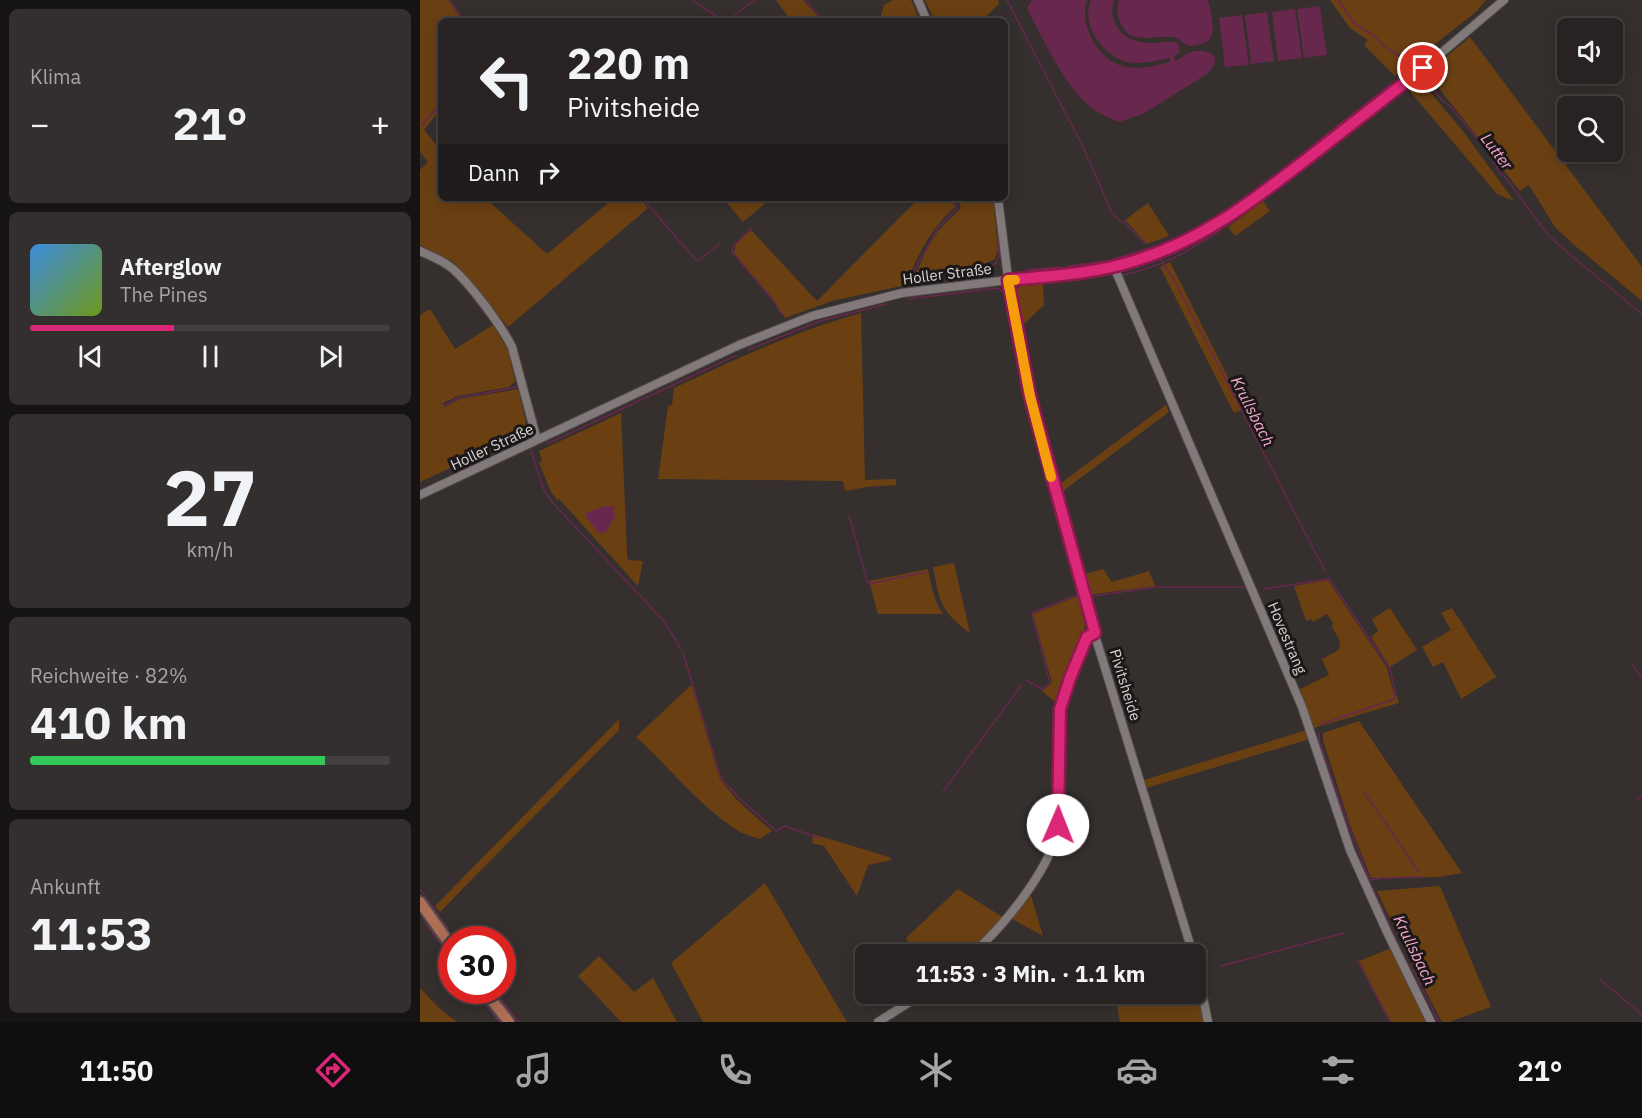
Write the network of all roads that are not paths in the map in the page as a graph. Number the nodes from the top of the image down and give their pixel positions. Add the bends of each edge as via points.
1 (918, 0) edge
2 (1504, 0) edge
3 (926, 18) edge
4 (998, 201) edge
5 (420, 251) edge
6 (1114, 267) junction
7 (1008, 280) junction
8 (537, 440) junction
9 (420, 495) edge
10 (1095, 633) junction
11 (420, 902) edge
12 (438, 927) edge
13 (982, 944) edge
14 (1190, 944) edge
15 (495, 1004) edge
16 (907, 1004) edge
17 (1204, 1004) edge
18 (509, 1022) edge
19 (878, 1022) edge
20 (1208, 1022) edge
21 (1431, 1022) edge

1 - 3 street
2 - 6 street, Holler Straße via 1412,77 1226,220 1176,246
4 - 7 street, Pivitsheide
5 - 8 street via 451,267 505,333
6 - 7 street, Holler Straße
6 - 21 street, Hovestrang via 1302,707 1350,850
7 - 8 street, Holler Straße via 902,293 833,309 739,345
7 - 10 street, Pivitsheide via 1030,396
8 - 9 street, Holler Straße
10 - 13 street via 1087,637 1060,709 1059,813 1053,846 1028,890
10 - 14 street, Pivitsheide
11 - 12 main road
15 - 18 main road
16 - 19 street
17 - 20 street

